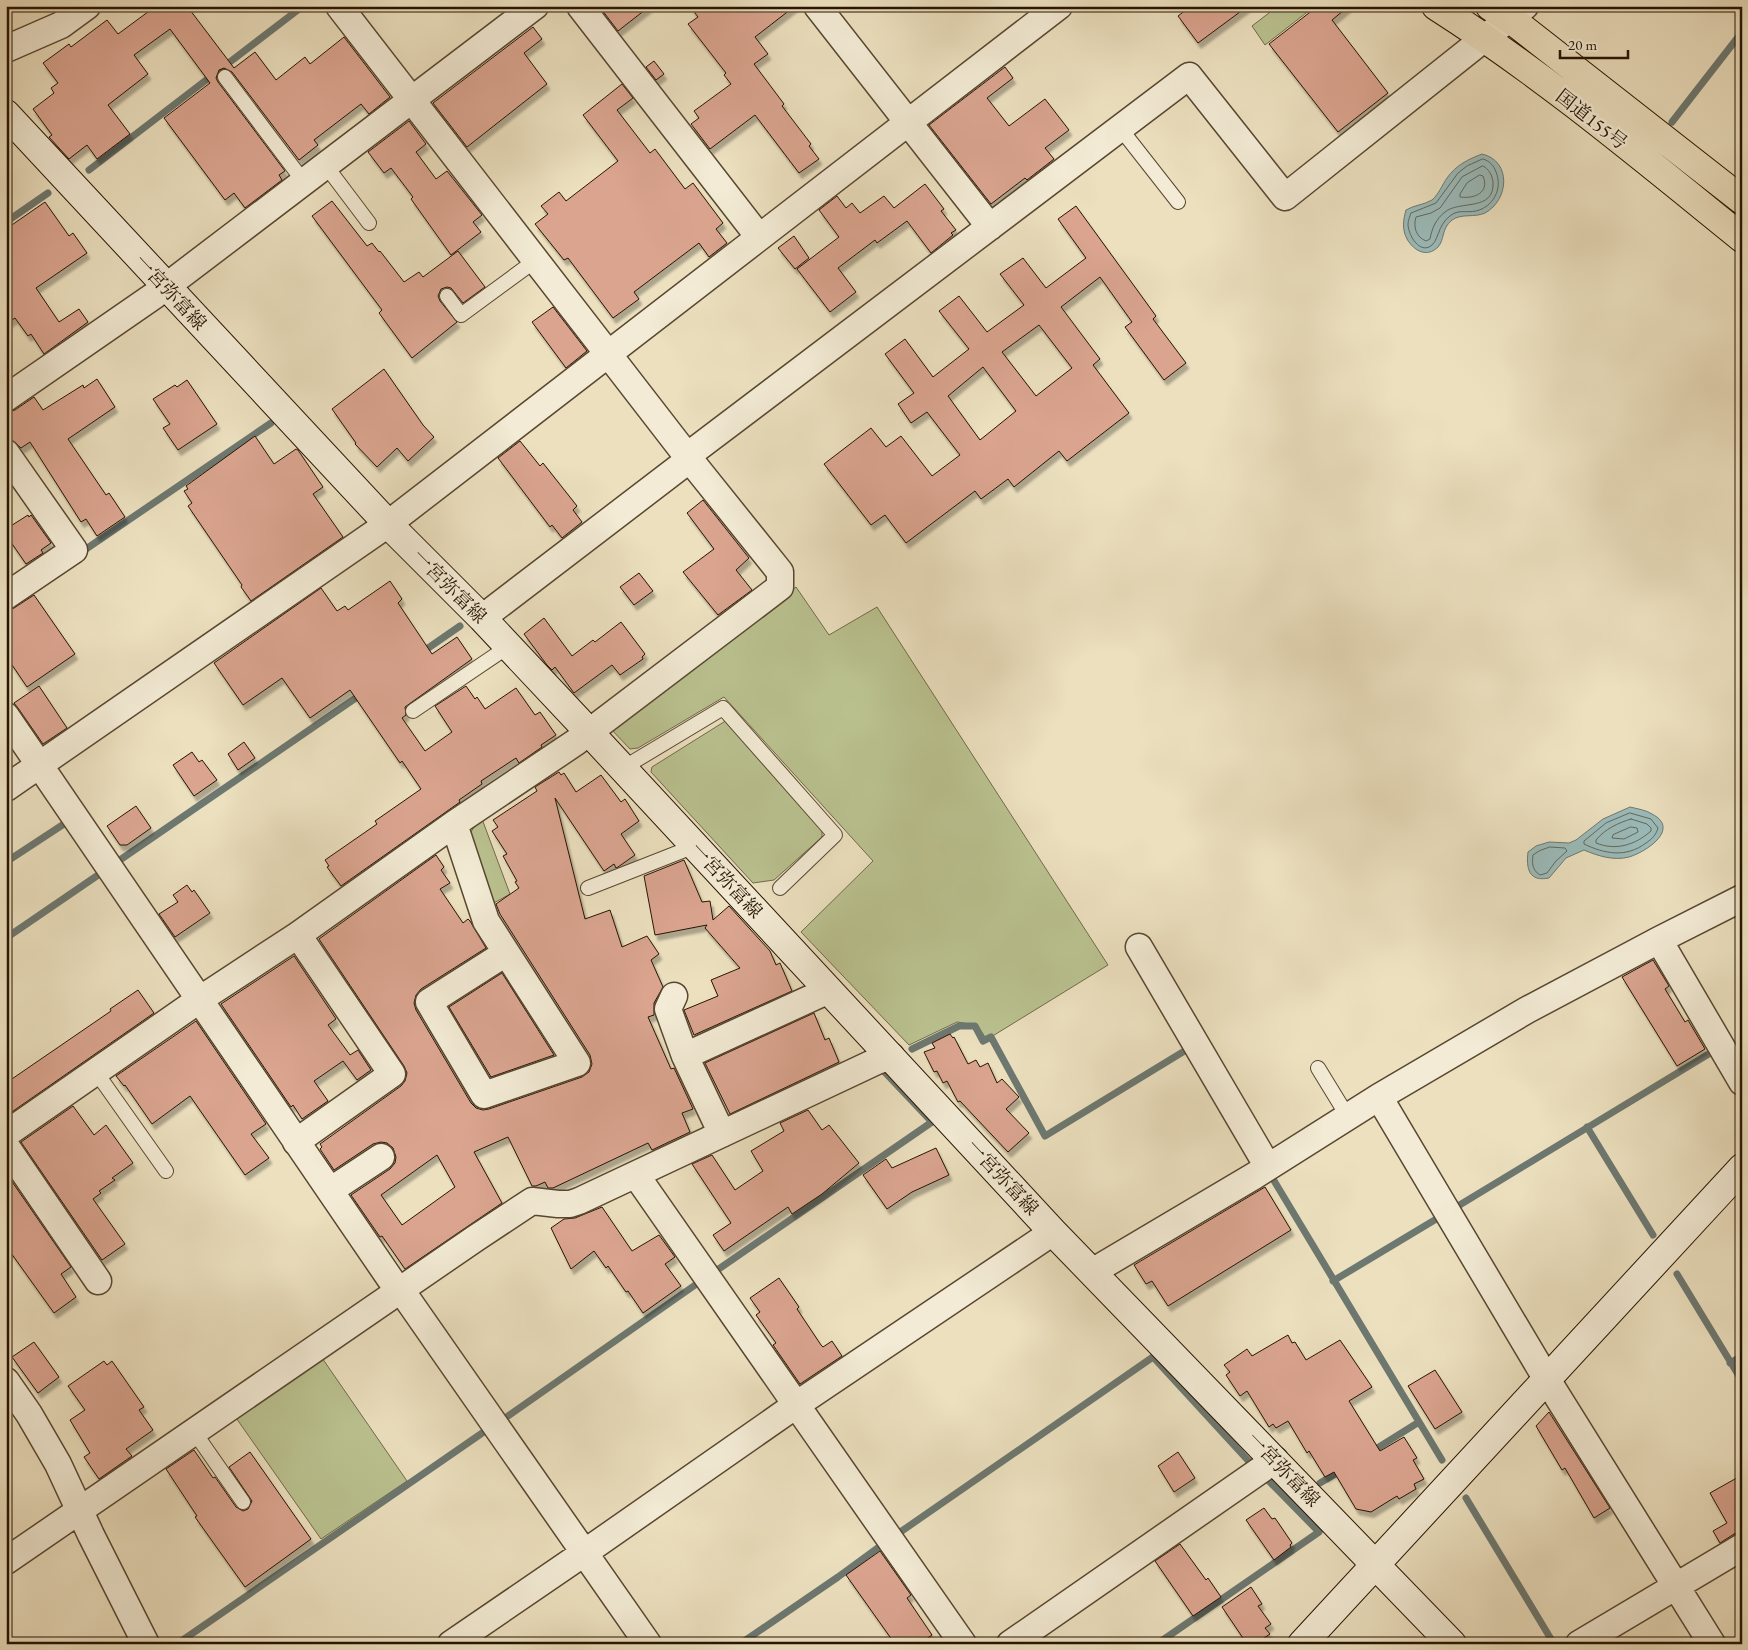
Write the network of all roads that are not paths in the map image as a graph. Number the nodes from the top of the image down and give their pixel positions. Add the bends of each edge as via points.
1 (88, 6) edge
2 (339, 6) edge
3 (535, 6) edge
4 (580, 6) edge
5 (817, 6) edge
6 (1059, 6) edge
7 (1436, 6) edge
8 (1508, 10) edge
9 (1484, 37) junction
10 (6, 49) edge
11 (224, 77) dead end
12 (411, 101) junction
13 (6, 114) edge
14 (908, 123) junction
15 (1120, 128) junction
16 (326, 166) junction
17 (304, 182) junction
18 (1742, 200) edge
19 (1178, 202) dead end
20 (369, 223) dead end
21 (990, 227) junction
22 (759, 237) junction
23 (1742, 238) edge
24 (536, 260) junction
25 (166, 287) junction
26 (447, 296) dead end
27 (608, 354) junction
28 (6, 398) edge
29 (6, 453) edge
30 (689, 458) junction
31 (388, 524) junction
32 (6, 596) edge
33 (482, 618) junction
34 (509, 646) junction
35 (413, 711) dead end
36 (6, 716) edge
37 (590, 733) junction
38 (40, 765) junction
39 (623, 768) junction
40 (6, 788) edge
41 (454, 824) junction
42 (695, 846) junction
43 (588, 888) dead end
44 (780, 888) dead end
45 (1742, 898) edge
46 (298, 935) junction
47 (1659, 940) junction
48 (1139, 948) dead end
49 (506, 953) junction
50 (829, 990) junction
51 (674, 996) dead end
52 (199, 1000) junction
53 (685, 1056) junction
54 (891, 1056) junction
55 (1318, 1068) dead end
56 (96, 1072) junction
57 (1742, 1082) edge
58 (1379, 1096) junction
59 (1348, 1117) junction
60 (6, 1134) edge
61 (722, 1134) junction
62 (296, 1142) junction
63 (6, 1146) edge
64 (380, 1157) dead end
65 (1268, 1167) junction
66 (1742, 1168) edge
67 (166, 1171) dead end
68 (636, 1175) junction
69 (331, 1190) junction
70 (1054, 1232) junction
71 (1092, 1272) junction
72 (98, 1281) dead end
73 (401, 1290) junction
74 (1546, 1378) junction
75 (6, 1381) edge
76 (796, 1405) junction
77 (6, 1409) edge
78 (195, 1433) junction
79 (1275, 1460) junction
80 (243, 1502) dead end
81 (76, 1514) junction
82 (1742, 1547) edge
83 (584, 1553) junction
84 (6, 1561) edge
85 (1376, 1565) junction
86 (1677, 1586) junction
87 (134, 1644) edge
88 (146, 1644) edge
89 (451, 1644) edge
90 (648, 1644) edge
91 (963, 1644) edge
92 (1010, 1644) edge
93 (1302, 1644) edge
94 (1452, 1644) edge
95 (1579, 1644) edge
96 (1712, 1644) edge

1 - 10 street via 61,25
2 - 12 street
3 - 12 street
4 - 22 street
5 - 14 street
6 - 14 street
7 - 9 highway, 国道155号
8 - 9 street
8 - 18 highway, 国道155号
9 - 15 street via 1285,197 1189,76
9 - 23 highway, 国道155号
11 - 17 lane
12 - 16 street
12 - 24 street
13 - 25 main road, 一宮弥富線
14 - 21 street
14 - 22 street
15 - 19 lane
15 - 21 street
16 - 17 street
16 - 20 lane
17 - 25 street
21 - 30 street
22 - 27 street
24 - 26 lane via 461,315
24 - 27 street
25 - 28 street
25 - 31 main road, 一宮弥富線
27 - 30 street
27 - 31 street
29 - 32 street via 74,550
30 - 33 street
30 - 37 street via 780,572 780,587
31 - 33 main road, 一宮弥富線
31 - 38 street
33 - 34 main road, 一宮弥富線
34 - 35 lane
34 - 37 main road, 一宮弥富線
36 - 38 street
37 - 39 main road, 一宮弥富線
37 - 41 street
38 - 40 street
38 - 52 street
39 - 42 main road, 一宮弥富線
39 - 44 lane via 723,708 835,835
41 - 46 street
41 - 49 street via 486,922
42 - 43 lane
42 - 50 main road, 一宮弥富線
45 - 47 street
46 - 52 street
46 - 62 street via 392,1074
47 - 57 street
47 - 58 street via 1527,1010
48 - 65 street
49 - 49 street via 428,1002 484,1095 577,1063
50 - 53 street
50 - 54 main road, 一宮弥富線
51 - 53 street via 668,1009
52 - 56 street
52 - 62 street
53 - 61 street
54 - 61 street
54 - 70 main road, 一宮弥富線
55 - 59 lane
56 - 60 street
56 - 67 lane
58 - 59 street
58 - 74 street
59 - 65 street
61 - 68 street
62 - 69 street
63 - 72 street
64 - 69 street
65 - 71 street
66 - 74 main road
68 - 73 street via 570,1204 532,1201
68 - 76 street
69 - 73 street via 393,1283
70 - 71 main road, 一宮弥富線
70 - 76 street
71 - 79 main road, 一宮弥富線
73 - 78 street
73 - 83 street
74 - 85 main road
74 - 86 street
75 - 81 street via 58,1464
76 - 83 street
76 - 91 street
77 - 81 street via 27,1431
78 - 80 lane
78 - 81 street
79 - 85 main road, 一宮弥富線
79 - 92 street
81 - 84 street
81 - 87 street
81 - 88 street
82 - 86 street
83 - 89 street
83 - 90 street
85 - 93 main road
85 - 94 main road, 一宮弥富線
86 - 95 street
86 - 96 street

